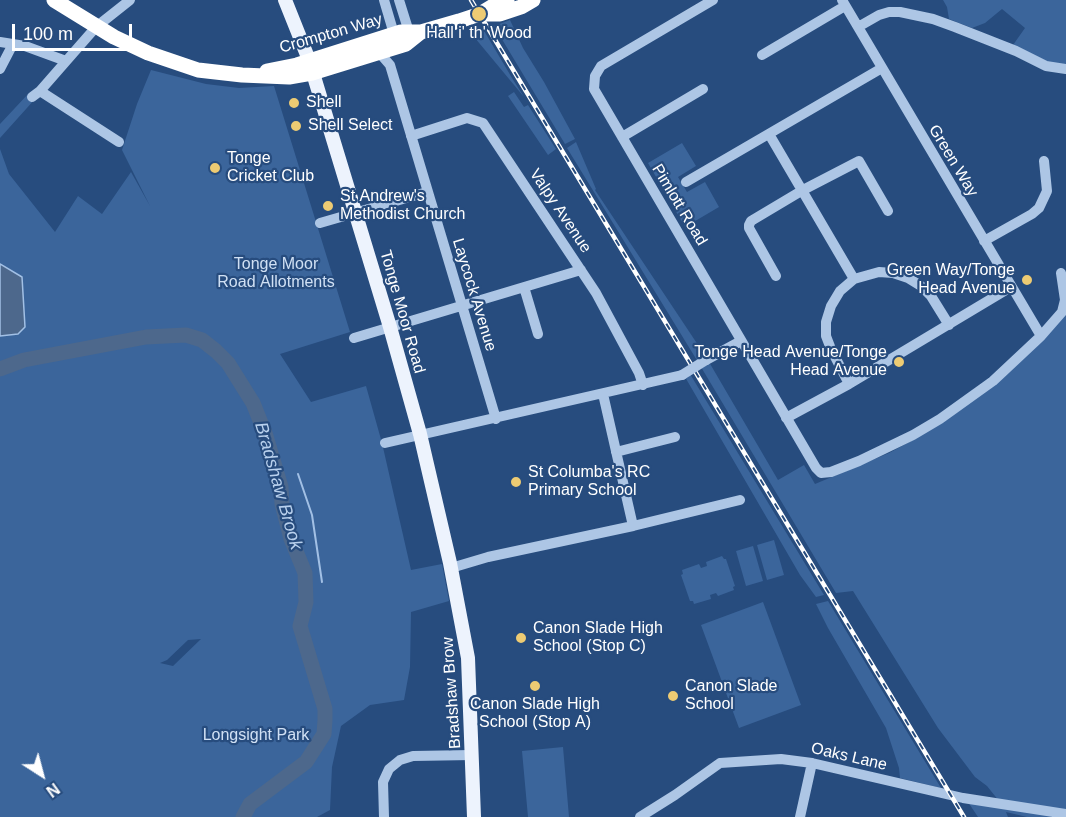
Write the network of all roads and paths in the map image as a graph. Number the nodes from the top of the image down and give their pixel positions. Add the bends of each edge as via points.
1 (54, 0) edge
2 (130, 0) edge
3 (285, 0) edge
4 (384, 0) edge
5 (399, 0) edge
6 (507, 0) edge
7 (533, 0) edge
8 (713, 0) edge
9 (844, 3) edge
10 (480, 14) junction
11 (96, 27) junction
12 (858, 27) junction
13 (407, 35) junction
14 (0, 42) edge
15 (13, 44) junction
16 (381, 55) junction
17 (762, 55) dead end
18 (66, 61) junction
19 (311, 67) junction
20 (882, 68) junction
21 (0, 69) edge
22 (1066, 69) edge
23 (703, 89) dead end
24 (769, 134) junction
25 (411, 136) junction
26 (621, 137) junction
27 (119, 142) dead end
28 (1044, 161) dead end
29 (686, 182) dead end
30 (802, 190) junction
31 (427, 192) junction
32 (888, 211) dead end
33 (356, 213) junction
34 (320, 223) dead end
35 (984, 241) junction
36 (581, 270) junction
37 (1061, 273) dead end
38 (776, 276) dead end
39 (854, 279) junction
40 (524, 287) junction
41 (1011, 287) junction
42 (462, 305) junction
43 (949, 325) junction
44 (390, 327) junction
45 (538, 334) dead end
46 (1041, 336) junction
47 (354, 338) dead end
48 (741, 340) junction
49 (849, 384) junction
50 (643, 385) junction
51 (603, 394) junction
52 (786, 418) junction
53 (496, 419) junction
54 (420, 434) junction
55 (675, 437) dead end
56 (385, 443) dead end
57 (616, 452) junction
58 (740, 500) dead end
59 (633, 526) junction
60 (451, 568) junction
61 (472, 755) junction
62 (812, 763) junction
63 (1066, 813) edge
64 (384, 817) edge
65 (474, 817) edge
66 (640, 817) edge
67 (800, 817) edge

1 - 11 highway, Crompton Way
2 - 11 street
3 - 19 main road, Tonge Moor Road
4 - 13 street
5 - 13 street
6 - 10 highway, Crompton Way
7 - 10 highway, Crompton Way via 500,14
8 - 26 street, Pimlott Road via 598,70 594,89
9 - 12 street, Green Way
9 - 17 street
10 - 13 highway, Crompton Way
11 - 18 street
11 - 19 highway, Crompton Way via 148,53 211,73 252,75
12 - 20 street, Green Way
12 - 22 street via 879,15 900,12 933,19 1046,66
13 - 16 highway, Crompton Way
13 - 19 highway, Crompton Way
14 - 15 street
15 - 18 street
15 - 21 street
16 - 19 highway, Crompton Way
16 - 25 street, Laycock Avenue
18 - 27 street via 36,94
19 - 33 main road, Tonge Moor Road
20 - 24 street
20 - 35 street, Green Way
23 - 26 street
24 - 29 street
24 - 30 street
25 - 31 street, Laycock Avenue
25 - 36 street, Valpy Avenue via 467,117 483,123
26 - 48 street, Pimlott Road
28 - 35 street via 1047,191 1040,208
30 - 32 street via 859,161
30 - 38 street via 749,225
30 - 39 street
31 - 33 street
31 - 42 street, Laycock Avenue
33 - 34 street
33 - 44 main road, Tonge Moor Road
35 - 41 street, Green Way
36 - 40 street
36 - 50 street, Valpy Avenue
37 - 46 street via 1064,306
39 - 43 street via 879,272 908,278 931,296
39 - 49 street via 840,291 826,322 828,343
40 - 42 street
40 - 45 street
41 - 43 street
41 - 46 street, Green Way
42 - 44 street
42 - 53 street, Laycock Avenue
43 - 49 street
44 - 47 street
44 - 54 main road, Tonge Moor Road
46 - 52 street, Pimlott Road via 993,381 931,424 886,449 825,474 817,470
48 - 50 street, bridge via 682,375
48 - 52 street, Pimlott Road
49 - 52 street
50 - 51 street
51 - 53 street
51 - 57 street
53 - 54 street
54 - 56 street
54 - 60 main road, Tonge Moor Road
55 - 57 street
57 - 59 street
58 - 59 street
59 - 60 street
60 - 61 main road, Bradshaw Brow via 468,658
61 - 64 street via 413,756 399,760 388,769 383,782
61 - 65 main road, Bradshaw Brow
62 - 63 street, Oaks Lane via 963,798
62 - 66 street, Oaks Lane via 781,759 720,763
62 - 67 street

